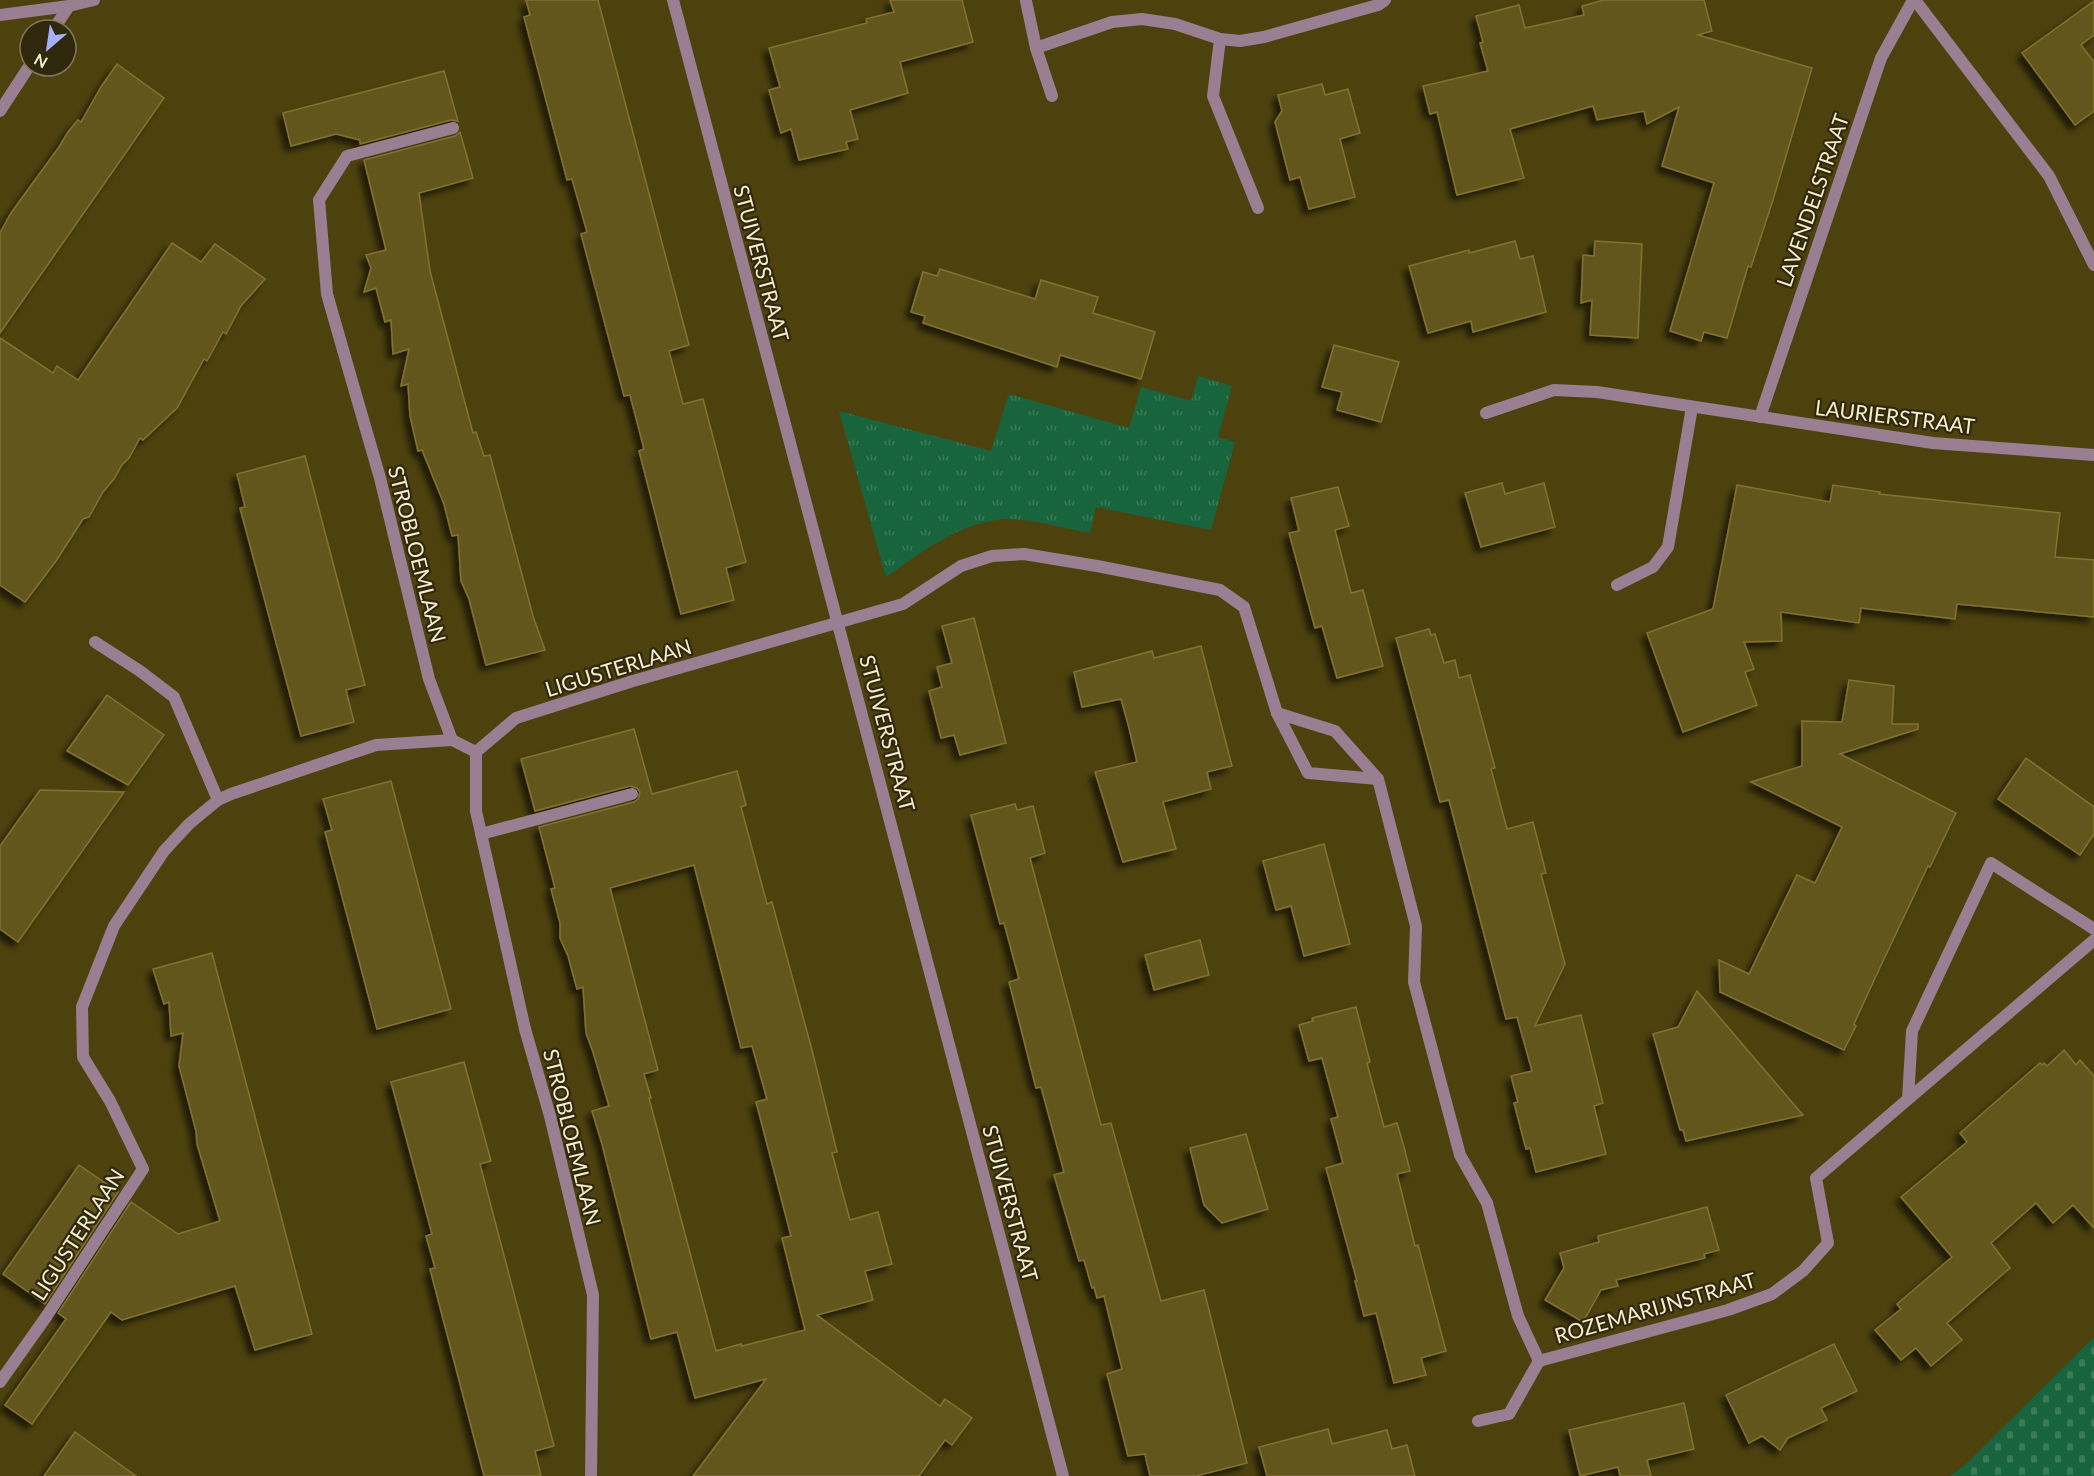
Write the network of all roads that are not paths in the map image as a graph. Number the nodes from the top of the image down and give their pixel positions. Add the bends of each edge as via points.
1 (94, 0) edge
2 (673, 0) edge
3 (1385, 0) edge
4 (1914, 0) edge
5 (1026, 1) edge
6 (69, 6) junction
7 (0, 15) edge
8 (61, 18) edge
9 (1220, 39) junction
10 (1036, 48) junction
11 (22, 78) edge
12 (1052, 96) dead end
13 (0, 111) edge
14 (453, 128) dead end
15 (1258, 208) dead end
16 (2094, 265) edge
17 (1692, 406) junction
18 (1486, 413) dead end
19 (1760, 417) junction
20 (2094, 455) edge
21 (1617, 585) dead end
22 (838, 622) junction
23 (95, 642) dead end
24 (1277, 713) junction
25 (452, 741) junction
26 (476, 752) junction
27 (1378, 779) junction
28 (632, 794) dead end
29 (219, 800) junction
30 (481, 834) junction
31 (2094, 929) edge
32 (2094, 940) edge
33 (1908, 1099) junction
34 (1539, 1361) junction
35 (0, 1382) edge
36 (1478, 1421) dead end
37 (591, 1476) edge
38 (1063, 1476) edge

1 - 6 street
2 - 22 street, STUIVERSTRAAT
3 - 9 street via 1264,37
4 - 16 street, LAVENDELSTRAAT via 2049,176
4 - 19 street, LAVENDELSTRAAT via 1881,58
5 - 10 street
6 - 7 street
6 - 8 street
9 - 10 street via 1175,24 1142,19 1112,22
9 - 15 street via 1213,96
10 - 12 street
11 - 13 street
14 - 25 street, STROBLOEMLAAN via 347,156 319,200 327,294 380,478 429,679
17 - 18 street, LAURIERSTRAAT via 1554,390
17 - 19 street, LAURIERSTRAAT
17 - 21 street via 1668,547 1653,567
19 - 20 street, LAURIERSTRAAT via 1933,443
22 - 24 street via 903,604 961,566 992,555 1034,556 1220,590 1244,607
22 - 26 street, LIGUSTERLAAN via 516,718
22 - 38 street, STUIVERSTRAAT
23 - 29 street via 174,697
24 - 27 street, ROZEMARIJNSTRAAT via 1335,731
24 - 27 street via 1308,773
25 - 26 street
25 - 29 street, LIGUSTERLAAN via 376,745
26 - 30 street, STROBLOEMLAAN via 476,812
27 - 34 street, ROZEMARIJNSTRAAT via 1416,926 1414,982 1460,1155 1487,1203 1518,1316
28 - 30 street
29 - 35 street, LIGUSTERLAAN via 164,851 114,926 82,1007 83,1057 110,1101 143,1169
30 - 37 street, STROBLOEMLAAN via 525,1029 593,1295
31 - 33 street via 1991,863 1912,1031
32 - 33 street, ROZEMARIJNSTRAAT
33 - 34 street, ROZEMARIJNSTRAAT via 1816,1178 1828,1243 1803,1271 1772,1294 1728,1310
34 - 36 street, ROZEMARIJNSTRAAT via 1509,1414

